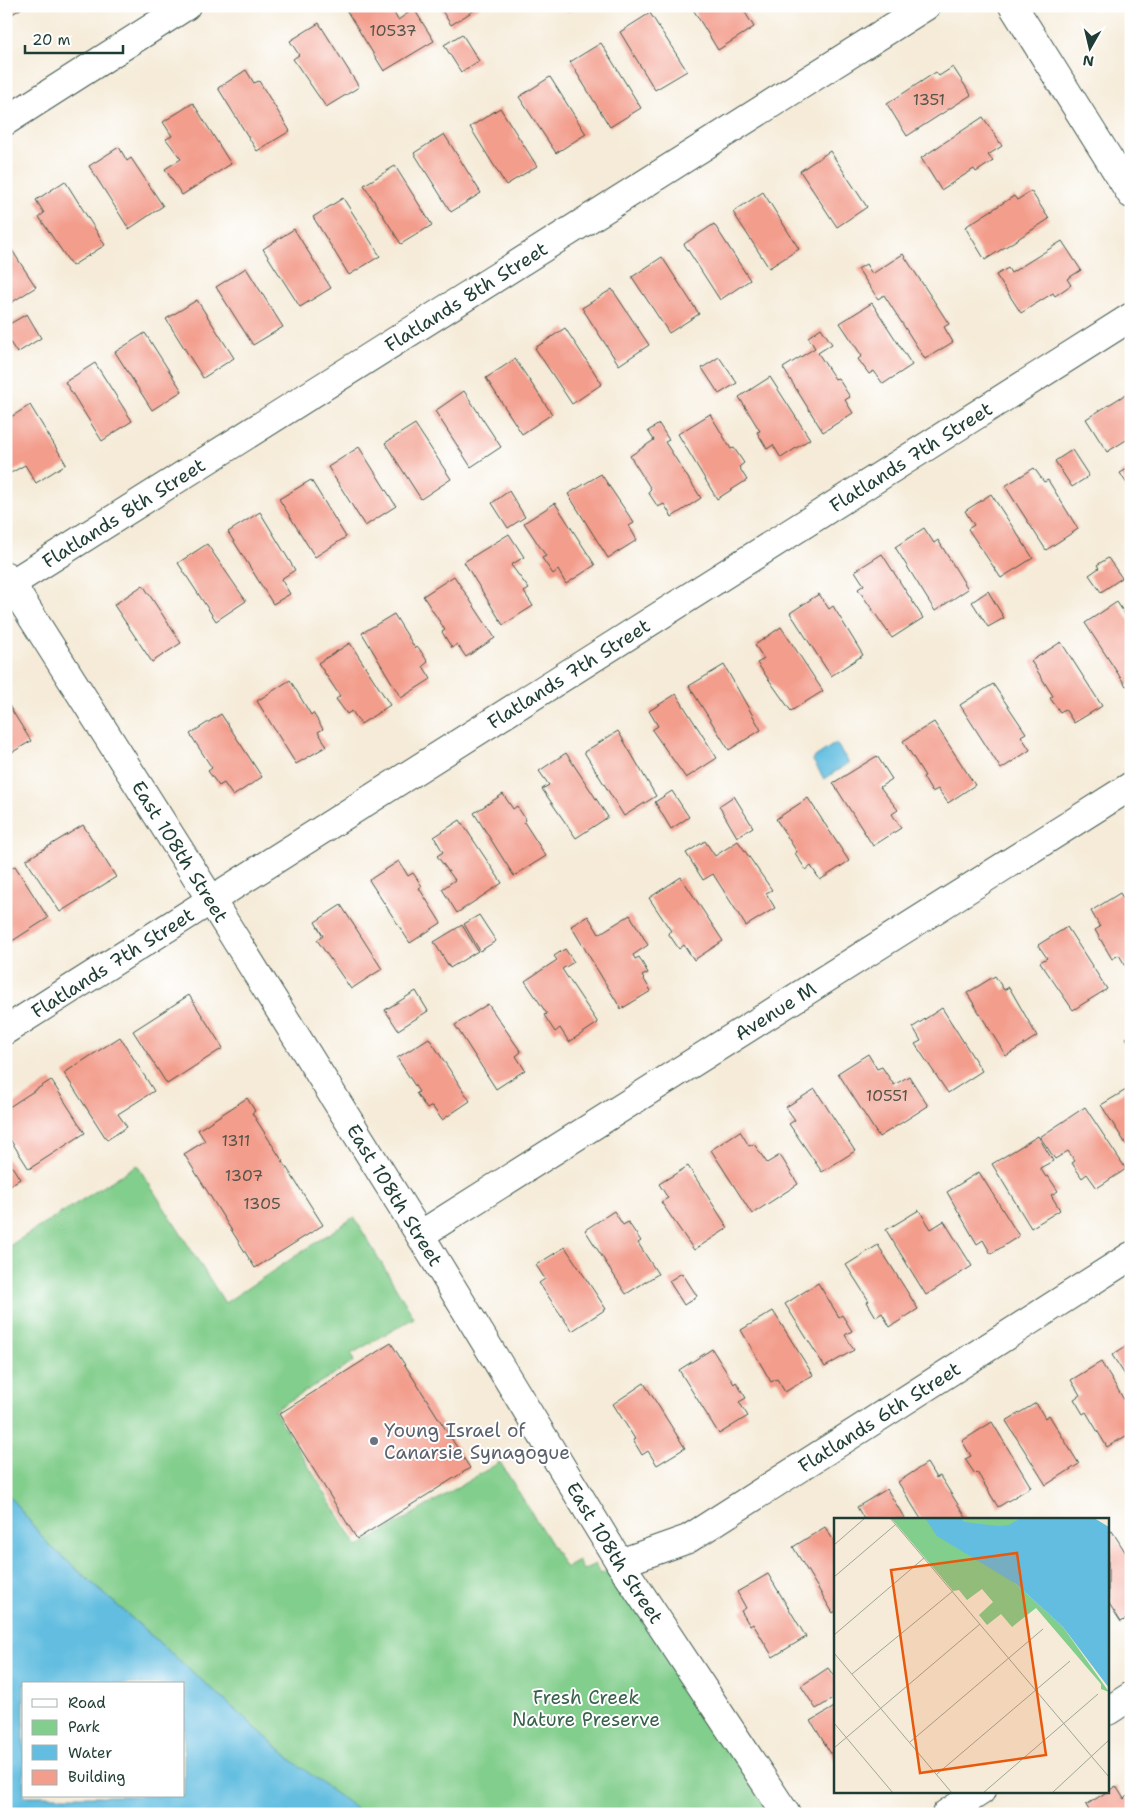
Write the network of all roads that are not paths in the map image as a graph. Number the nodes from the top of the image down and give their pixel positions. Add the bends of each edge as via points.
1 (186, 6) edge
2 (926, 6) edge
3 (1014, 6) edge
4 (6, 121) edge
5 (1131, 194) edge
6 (1131, 317) edge
7 (8, 583) edge
8 (1131, 786) edge
9 (212, 900) junction
10 (6, 1030) edge
11 (420, 1235) junction
12 (1131, 1256) edge
13 (620, 1563) junction
14 (1131, 1696) edge
15 (1110, 1710) edge
16 (980, 1792) edge
17 (786, 1814) edge
18 (946, 1814) edge

1 - 4 street
2 - 7 street, Flatlands 8th Street
3 - 5 street
6 - 9 street, Flatlands 7th Street
7 - 9 street, East 108th Street
8 - 11 street, Avenue M
9 - 10 street, Flatlands 7th Street
9 - 11 street, East 108th Street
11 - 13 street, East 108th Street
12 - 13 street, Flatlands 6th Street via 688,1539
13 - 17 street, East 108th Street
14 - 15 street
16 - 18 street

